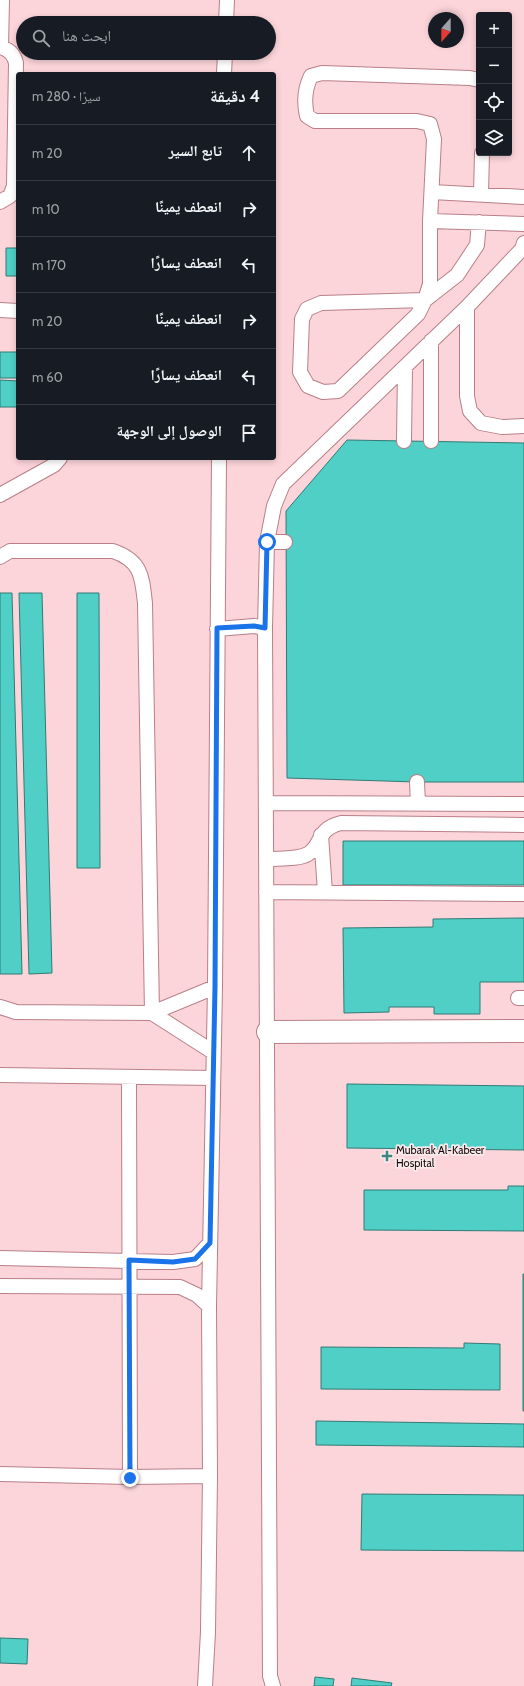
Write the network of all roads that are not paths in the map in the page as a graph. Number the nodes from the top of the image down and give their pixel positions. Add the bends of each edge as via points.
1 (2, 0) edge
2 (227, 0) edge
3 (226, 16) edge
4 (0, 47) edge
5 (225, 60) edge
6 (224, 72) edge
7 (476, 79) edge
8 (482, 156) edge
9 (432, 192) junction
10 (481, 194) junction
11 (524, 197) edge
12 (0, 202) edge
13 (430, 221) junction
14 (479, 222) junction
15 (524, 224) edge
16 (523, 250) edge
17 (424, 300) junction
18 (467, 307) junction
19 (0, 310) edge
20 (16, 311) edge
21 (431, 341) junction
22 (405, 367) junction
23 (524, 426) edge
24 (404, 441) dead end
25 (431, 441) dead end
26 (58, 460) edge
27 (218, 460) edge
28 (0, 495) edge
29 (267, 542) junction
30 (285, 542) dead end
31 (0, 557) edge
32 (217, 628) junction
33 (265, 628) junction
34 (417, 782) dead end
35 (266, 803) junction
36 (418, 804) junction
37 (524, 804) edge
38 (524, 825) edge
39 (321, 835) junction
40 (267, 859) junction
41 (266, 892) junction
42 (325, 892) junction
43 (524, 894) edge
44 (215, 987) junction
45 (0, 1007) edge
46 (152, 1013) junction
47 (524, 1031) edge
48 (268, 1032) junction
49 (213, 1052) junction
50 (0, 1075) edge
51 (129, 1077) junction
52 (213, 1078) junction
53 (210, 1243) junction
54 (0, 1258) edge
55 (129, 1260) junction
56 (0, 1286) edge
57 (130, 1287) junction
58 (208, 1306) junction
59 (0, 1474) edge
60 (210, 1476) junction
61 (130, 1478) junction
62 (205, 1686) edge
63 (273, 1686) edge

1 - 4 lane
2 - 3 lane
4 - 12 lane via 10,50 16,63 14,186 10,196
5 - 6 lane
7 - 9 lane via 322,73 310,76 305,108 307,116 315,121 417,121 430,124 434,140
8 - 10 lane
9 - 10 lane
9 - 13 lane
10 - 11 lane
13 - 14 lane
13 - 17 lane via 430,284
14 - 15 lane
14 - 17 lane via 477,245 457,275
16 - 18 lane
17 - 17 lane via 321,302 307,309 302,319 300,372 308,386 323,392 338,391 418,314
18 - 21 lane
18 - 23 lane via 467,396 470,411 481,423 502,427
19 - 20 lane
21 - 22 lane
21 - 25 lane
22 - 24 lane
22 - 29 lane via 283,484 274,506
26 - 28 lane via 54,465
27 - 32 lane
29 - 30 lane
29 - 33 lane
31 - 46 lane via 10,551 113,551 127,556 141,574 145,611
32 - 33 lane
32 - 44 lane
33 - 35 lane
34 - 36 lane
35 - 36 lane
35 - 40 lane
36 - 37 lane
38 - 39 lane via 341,823 332,825
39 - 40 lane via 307,854
39 - 42 lane
40 - 41 lane
41 - 42 lane
41 - 48 lane
42 - 43 lane
44 - 46 lane
44 - 49 lane
45 - 46 lane via 16,1012
46 - 49 lane
47 - 48 street
48 - 63 lane via 270,1676
49 - 52 lane
50 - 51 lane
51 - 52 lane
51 - 55 lane
52 - 53 lane
53 - 55 lane via 195,1259 173,1262
53 - 58 lane
54 - 55 lane
55 - 57 lane
56 - 57 lane
57 - 58 lane via 180,1287 197,1295
57 - 61 lane
58 - 60 lane
59 - 61 lane
60 - 61 lane
60 - 62 lane

